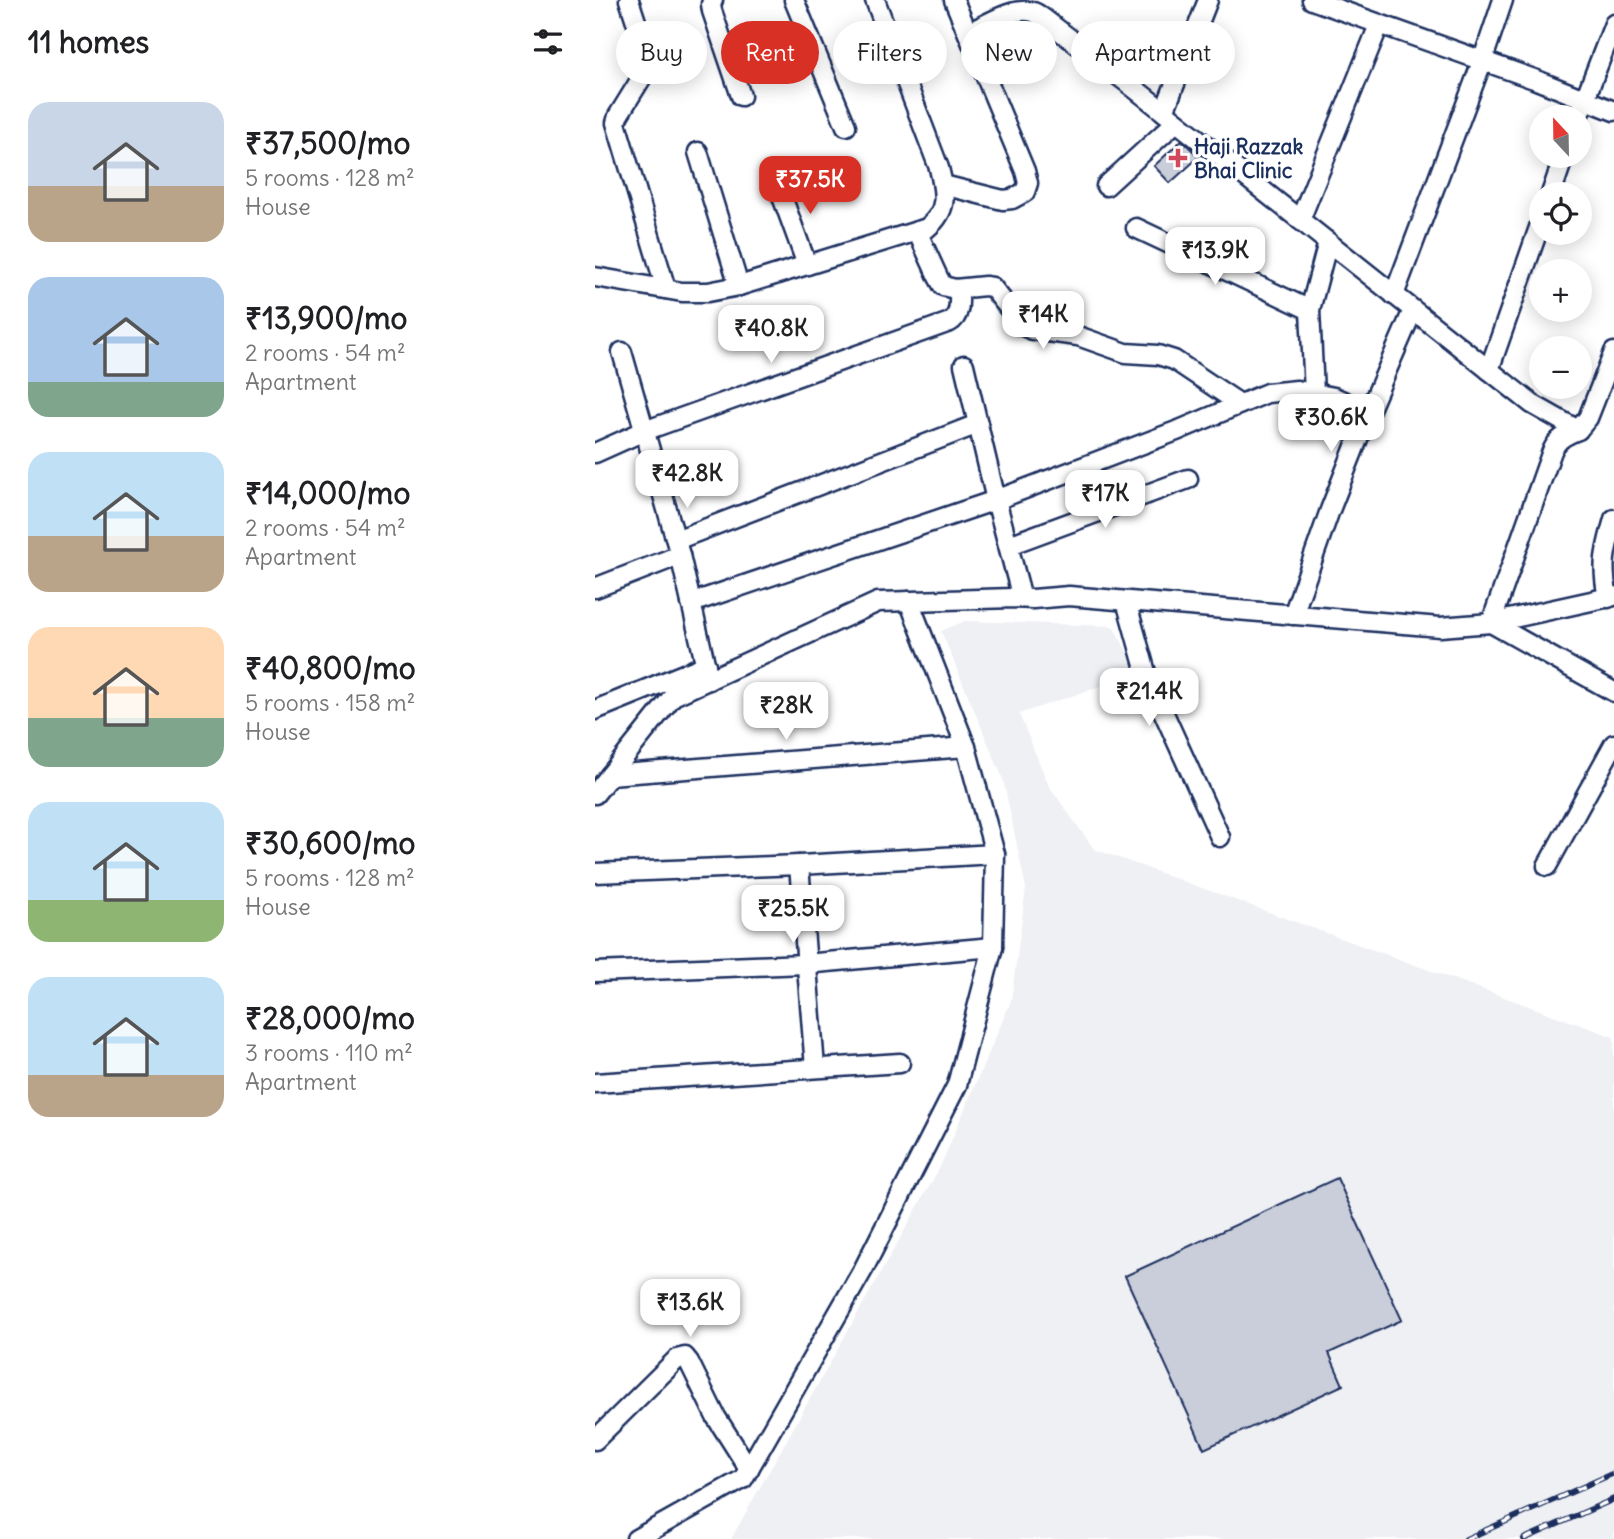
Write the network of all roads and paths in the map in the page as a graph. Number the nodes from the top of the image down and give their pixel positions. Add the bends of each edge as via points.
1 (629, 0) edge
2 (713, 0) edge
3 (794, 0) edge
4 (875, 0) edge
5 (954, 0) edge
6 (1208, 0) edge
7 (1503, 0) edge
8 (1322, 2) edge
9 (963, 21) edge
10 (995, 21) edge
11 (1046, 21) edge
12 (1614, 24) edge
13 (1379, 25) junction
14 (1057, 28) edge
15 (1482, 62) junction
16 (989, 84) edge
17 (741, 96) dead end
18 (1584, 99) junction
19 (1582, 105) edge
20 (1614, 111) edge
21 (1170, 117) junction
22 (846, 126) dead end
23 (698, 152) dead end
24 (776, 180) dead end
25 (943, 185) junction
26 (1106, 186) dead end
27 (1300, 220) junction
28 (1136, 228) dead end
29 (917, 231) junction
30 (1328, 242) junction
31 (1533, 245) edge
32 (807, 265) junction
33 (595, 277) edge
34 (739, 286) junction
35 (666, 289) junction
36 (959, 289) junction
37 (1394, 295) junction
38 (1310, 310) junction
39 (1413, 310) junction
40 (622, 352) dead end
41 (1614, 352) edge
42 (964, 365) dead end
43 (1489, 370) junction
44 (1610, 373) edge
45 (1314, 393) junction
46 (1240, 404) junction
47 (1367, 416) junction
48 (978, 424) junction
49 (1578, 430) junction
50 (644, 431) junction
51 (595, 453) edge
52 (1188, 480) dead end
53 (996, 500) junction
54 (1614, 519) edge
55 (1009, 545) junction
56 (678, 547) junction
57 (595, 588) edge
58 (1611, 597) edge
59 (1022, 598) junction
60 (909, 601) junction
61 (1126, 601) junction
62 (691, 603) junction
63 (1293, 615) junction
64 (1491, 623) junction
65 (707, 672) junction
66 (1614, 692) edge
67 (595, 710) edge
68 (1614, 744) edge
69 (966, 747) junction
70 (610, 775) junction
71 (595, 794) edge
72 (1220, 837) dead end
73 (995, 854) junction
74 (799, 865) junction
75 (1546, 866) dead end
76 (595, 873) edge
77 (993, 947) junction
78 (805, 964) junction
79 (595, 972) edge
80 (900, 1062) dead end
81 (815, 1068) junction
82 (595, 1083) edge
83 (595, 1440) edge
84 (749, 1469) junction
85 (636, 1539) edge

1 - 35 street via 649,61 616,123
2 - 17 street via 712,10
3 - 22 street
4 - 25 street
5 - 9 street
6 - 21 street
7 - 15 street
8 - 13 street
10 - 11 street via 1017,12 1032,12
12 - 18 street
13 - 15 street
13 - 27 street
14 - 21 street
15 - 18 street
15 - 37 street
16 - 25 street via 1025,171 1025,192 1003,200
18 - 19 street
18 - 20 street
21 - 26 street
21 - 27 street
23 - 34 street
24 - 32 street
25 - 29 street via 944,205 938,219
27 - 30 street
28 - 38 street
29 - 32 street
29 - 36 street via 943,286
30 - 37 street
30 - 38 street
31 - 43 street
32 - 34 street
33 - 35 street
34 - 35 street via 708,292
36 - 46 street via 992,288 1023,326 1032,330 1078,336 1126,352 1165,356
36 - 50 street via 955,320
37 - 39 street
38 - 45 street
39 - 43 street
39 - 47 street
40 - 50 street
41 - 44 street
42 - 48 street
43 - 49 street via 1532,404
44 - 49 street
45 - 46 street via 1277,391
45 - 47 street via 1343,400
46 - 53 street
47 - 63 street
48 - 53 street
48 - 56 street
49 - 64 street via 1561,437 1552,451
50 - 51 street
50 - 56 street
52 - 55 street
53 - 55 street
53 - 62 street
54 - 58 street via 1603,570
55 - 59 street
56 - 57 street
56 - 62 street
58 - 64 street
59 - 60 street
59 - 61 street
60 - 65 street via 878,602
60 - 69 street
61 - 63 street
61 - 72 street via 1147,676
62 - 65 street
63 - 64 street via 1440,628
64 - 66 street
65 - 67 street
65 - 70 street via 673,696
68 - 75 street
69 - 70 street
69 - 73 street
70 - 71 street
73 - 74 street
73 - 77 street
74 - 76 street
74 - 78 street
77 - 78 street
77 - 84 street via 957,1085 864,1268
78 - 79 street
78 - 81 street
80 - 81 street
81 - 82 street
83 - 84 street via 677,1359 685,1357
84 - 85 street via 743,1479

